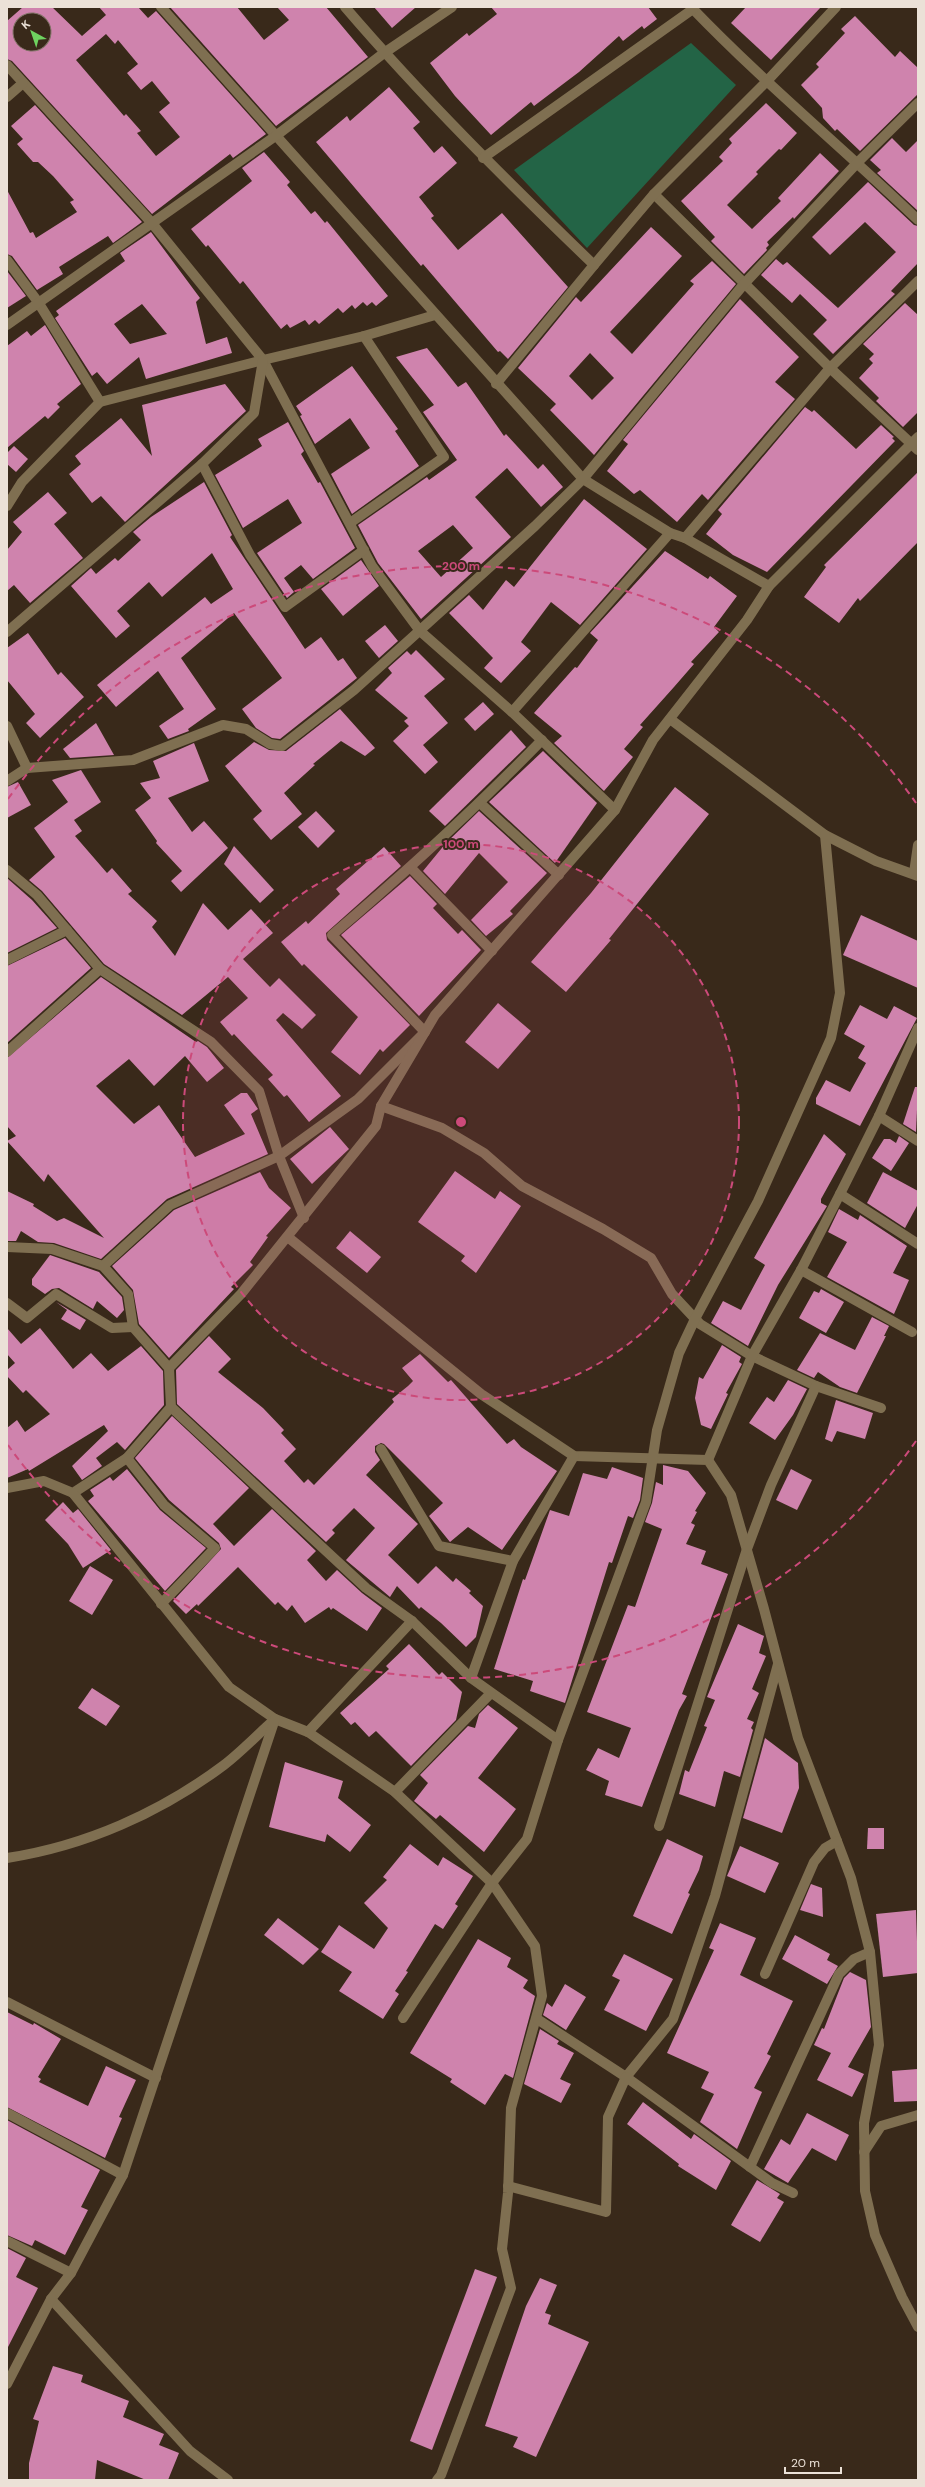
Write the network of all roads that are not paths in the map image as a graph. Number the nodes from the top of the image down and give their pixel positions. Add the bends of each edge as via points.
1 (161, 7) edge
2 (345, 7) edge
3 (452, 7) edge
4 (836, 7) edge
5 (692, 8) edge
6 (384, 53) junction
7 (7, 65) edge
8 (767, 81) junction
9 (23, 83) junction
10 (7, 97) edge
11 (918, 103) edge
12 (277, 135) junction
13 (483, 158) junction
14 (858, 162) junction
15 (654, 194) junction
16 (918, 220) edge
17 (151, 222) junction
18 (7, 260) edge
19 (594, 265) junction
20 (918, 281) edge
21 (744, 284) junction
22 (38, 302) junction
23 (435, 315) junction
24 (7, 325) edge
25 (364, 336) junction
26 (263, 360) junction
27 (830, 368) junction
28 (496, 384) junction
29 (100, 402) junction
30 (916, 443) edge
31 (202, 464) junction
32 (584, 479) junction
33 (7, 506) edge
34 (350, 523) junction
35 (670, 532) junction
36 (685, 538) junction
37 (364, 550) junction
38 (768, 586) junction
39 (420, 631) junction
40 (7, 632) edge
41 (512, 712) junction
42 (670, 719) junction
43 (7, 726) edge
44 (542, 740) junction
45 (27, 768) junction
46 (7, 781) edge
47 (480, 804) junction
48 (615, 810) junction
49 (825, 835) junction
50 (918, 845) edge
51 (411, 868) junction
52 (7, 870) edge
53 (916, 874) edge
54 (559, 875) junction
55 (67, 930) junction
56 (492, 951) junction
57 (7, 960) edge
58 (100, 969) junction
59 (918, 1028) edge
60 (425, 1032) junction
61 (7, 1052) edge
62 (381, 1106) junction
63 (879, 1116) junction
64 (918, 1141) edge
65 (279, 1156) junction
66 (840, 1194) junction
67 (304, 1218) junction
68 (289, 1238) junction
69 (918, 1244) edge
70 (7, 1247) edge
71 (103, 1266) junction
72 (801, 1270) junction
73 (7, 1303) edge
74 (695, 1319) junction
75 (133, 1327) junction
76 (912, 1332) dead end
77 (752, 1356) junction
78 (169, 1368) junction
79 (816, 1386) junction
80 (171, 1407) junction
81 (881, 1408) dead end
82 (381, 1449) dead end
83 (574, 1456) junction
84 (127, 1458) junction
85 (654, 1458) junction
86 (708, 1460) junction
87 (7, 1488) edge
88 (73, 1493) junction
89 (747, 1549) junction
90 (513, 1561) junction
91 (160, 1604) junction
92 (412, 1621) junction
93 (778, 1662) junction
94 (471, 1678) junction
95 (491, 1693) junction
96 (275, 1719) junction
97 (308, 1732) junction
98 (558, 1740) junction
99 (395, 1792) junction
100 (659, 1826) dead end
101 (837, 1841) junction
102 (7, 1858) edge
103 (492, 1883) junction
104 (870, 1952) junction
105 (765, 1974) dead end
106 (7, 2002) edge
107 (403, 2018) dead end
108 (537, 2019) junction
109 (626, 2077) junction
110 (156, 2078) junction
111 (7, 2113) edge
112 (918, 2115) edge
113 (864, 2152) junction
114 (750, 2167) junction
115 (123, 2175) junction
116 (508, 2186) junction
117 (793, 2193) dead end
118 (7, 2241) edge
119 (71, 2272) junction
120 (51, 2299) junction
121 (918, 2327) edge
122 (7, 2384) edge
123 (228, 2480) edge
124 (437, 2480) edge

1 - 12 street
2 - 6 street
3 - 6 street
4 - 8 street
5 - 8 street
5 - 13 street
6 - 12 street
6 - 13 street
7 - 9 street
8 - 14 street
8 - 15 street
9 - 10 street
9 - 17 street
11 - 14 street
12 - 17 street
12 - 23 street
13 - 19 street
14 - 16 street
14 - 21 street
15 - 19 street
15 - 21 street
17 - 22 street
17 - 26 street
18 - 22 street
19 - 28 street
20 - 27 street
21 - 27 street
21 - 32 street
22 - 24 street
22 - 29 street
23 - 25 street
23 - 28 street
25 - 26 street
25 - 34 street via 444,457
26 - 29 street
26 - 31 street via 254,413
26 - 34 street
27 - 30 street
27 - 36 street
28 - 32 street
29 - 33 street via 22,482
30 - 38 street
31 - 37 street via 250,555 285,607
31 - 40 street
32 - 35 street
32 - 39 street
34 - 37 street
35 - 36 street
35 - 41 street
36 - 38 street
37 - 39 street via 372,566
38 - 42 street via 747,620
39 - 41 street
39 - 45 street via 354,690 282,746 270,744 246,729 223,725 134,760
41 - 44 street
42 - 48 street via 653,740
42 - 49 street
43 - 45 street
44 - 47 street
44 - 48 street
45 - 46 street
47 - 51 street
47 - 54 street
48 - 54 street
49 - 53 street via 876,861
49 - 74 street via 840,993 831,1038 758,1201
50 - 53 street
51 - 56 street
51 - 60 street via 332,935
52 - 55 street via 37,894
54 - 56 street
55 - 57 street
55 - 58 street
56 - 60 street via 435,1016
58 - 61 street
58 - 65 street via 211,1042 259,1091
59 - 63 street
60 - 62 street
60 - 65 street via 358,1099
62 - 67 street via 376,1126
62 - 74 street via 442,1128 484,1154 522,1186 651,1258 672,1294
63 - 64 street
63 - 66 street
65 - 67 street
65 - 71 street via 170,1206
66 - 69 street
66 - 72 street
67 - 68 street
68 - 78 street via 241,1294
68 - 83 street via 481,1394
70 - 71 street via 52,1249
71 - 75 street via 128,1294
72 - 76 street
72 - 77 street
73 - 75 street via 27,1318 56,1294 112,1328
74 - 77 street
74 - 85 street via 679,1353 657,1430
75 - 78 street
77 - 79 street
77 - 86 street
78 - 80 street
79 - 81 street
79 - 89 street via 771,1485
80 - 84 street
80 - 92 street via 366,1588
82 - 90 street via 439,1546
83 - 85 street
83 - 90 street
84 - 88 street
84 - 91 street via 164,1505 215,1548
85 - 86 street
85 - 98 street via 646,1502
86 - 89 street via 731,1495
87 - 88 street via 44,1481
88 - 91 street
89 - 93 street
89 - 100 street
90 - 94 street
91 - 96 street via 229,1687
92 - 94 street
92 - 97 street
93 - 101 street via 798,1738
93 - 109 street via 715,1896 673,2019
94 - 95 street
95 - 98 street
95 - 99 street
96 - 97 street
96 - 102 street via 224,1765 137,1819 44,1852
96 - 110 street
97 - 99 street
98 - 103 street via 527,1839
99 - 103 street
101 - 104 street via 851,1878
101 - 105 street via 825,1848 814,1862
103 - 107 street
103 - 108 street via 535,1946 542,1996
104 - 113 street via 879,2045 864,2123
104 - 114 street via 854,1959 839,1974
106 - 110 street
108 - 109 street
108 - 116 street via 511,2108
109 - 114 street
109 - 116 street via 608,2117 606,2212
110 - 115 street
111 - 115 street
112 - 113 street via 881,2126
113 - 121 street via 865,2191 875,2235
114 - 117 street
115 - 119 street
116 - 124 street via 502,2249 511,2288
118 - 119 street
119 - 120 street
120 - 122 street
120 - 123 street via 190,2451

